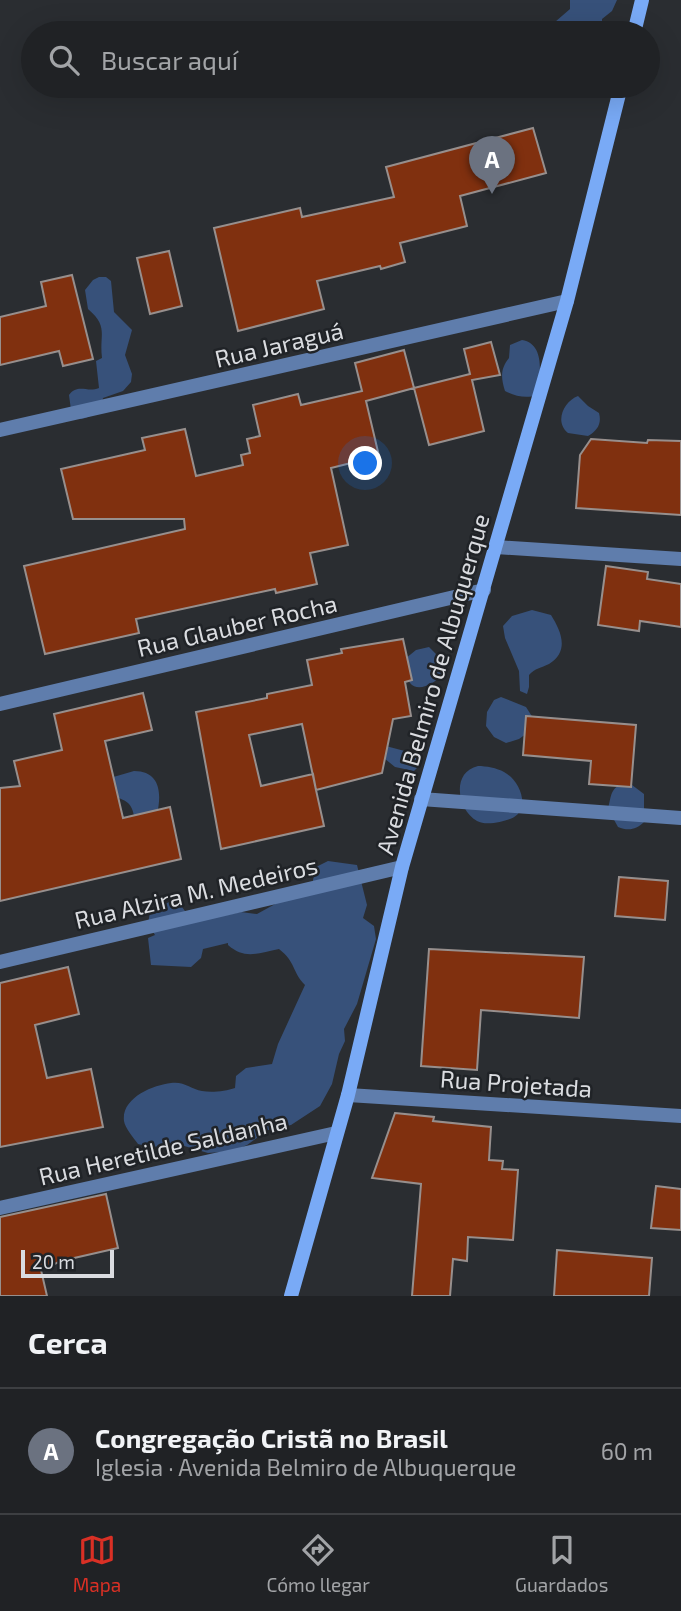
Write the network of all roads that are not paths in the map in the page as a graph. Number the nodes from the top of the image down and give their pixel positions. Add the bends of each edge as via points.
1 (642, 0) edge
2 (637, 21) edge
3 (618, 98) edge
4 (567, 302) junction
5 (0, 430) edge
6 (496, 547) junction
7 (681, 559) edge
8 (484, 590) junction
9 (0, 704) edge
10 (421, 799) junction
11 (681, 818) edge
12 (402, 867) junction
13 (0, 962) edge
14 (348, 1095) junction
15 (681, 1116) edge
16 (336, 1133) junction
17 (0, 1208) edge
18 (291, 1296) edge

1 - 2 main road
3 - 4 main road, Avenida Belmiro de Albuquerque
4 - 5 street, Rua Jaraguá
4 - 6 main road, Avenida Belmiro de Albuquerque
6 - 7 street
6 - 8 main road, Avenida Belmiro de Albuquerque
8 - 9 street, Rua Glauber Rocha
8 - 10 main road, Avenida Belmiro de Albuquerque
10 - 11 street
10 - 12 main road, Avenida Belmiro de Albuquerque
12 - 13 street, Rua Alzira M. Medeiros
12 - 14 main road, Avenida Belmiro de Albuquerque
14 - 15 street, Rua Projetada
14 - 16 main road, Avenida Belmiro de Albuquerque
16 - 17 street, Rua Heretilde Saldanha
16 - 18 main road, Avenida Belmiro de Albuquerque

